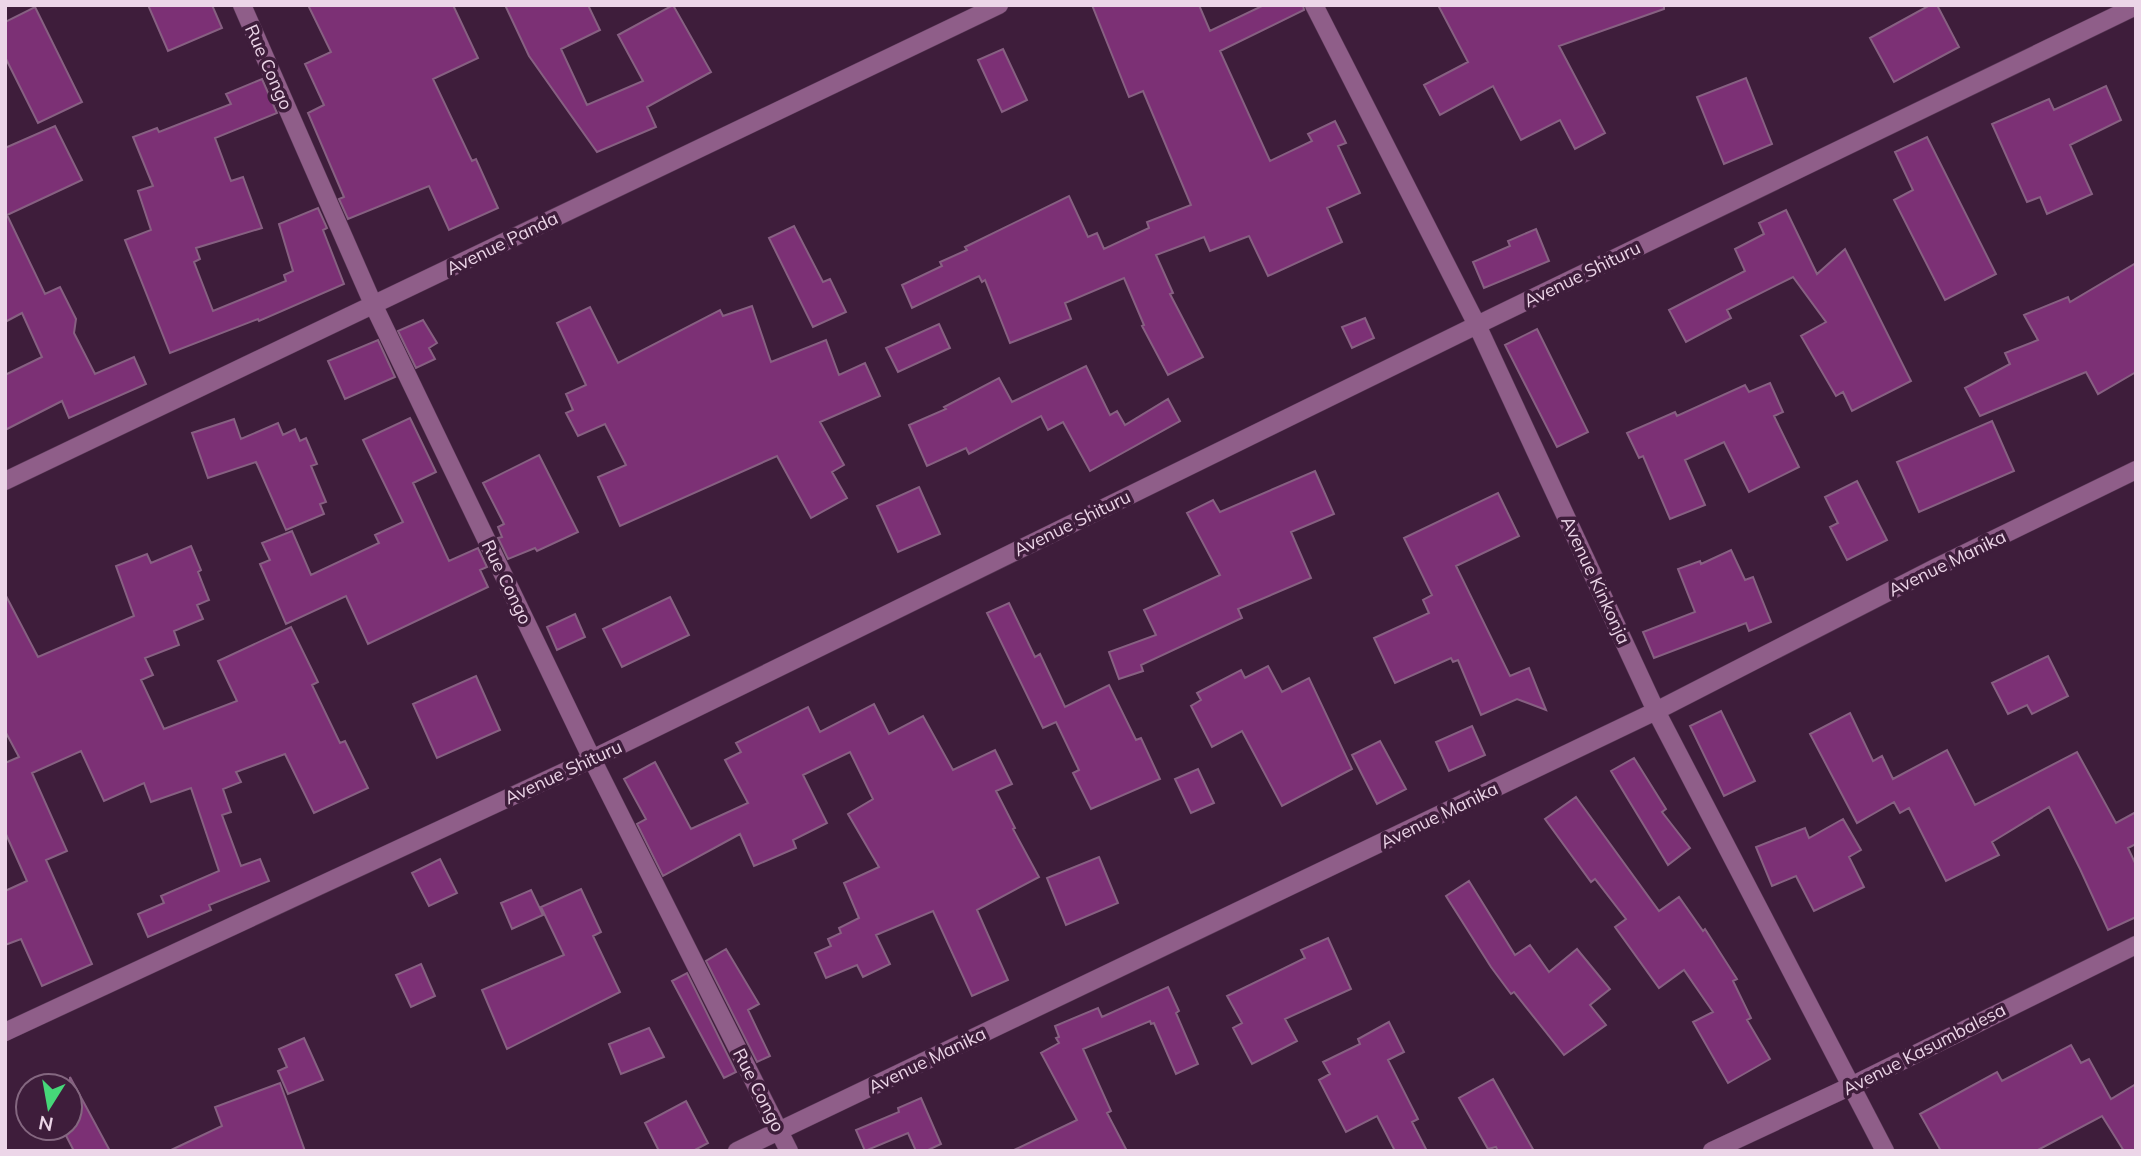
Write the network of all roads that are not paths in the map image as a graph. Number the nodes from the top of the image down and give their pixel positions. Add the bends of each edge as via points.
1 (242, 5) edge
2 (999, 5) edge
3 (1314, 5) edge
4 (2136, 6) edge
5 (373, 304) junction
6 (1477, 325) junction
7 (2136, 470) edge
8 (5, 481) edge
9 (1656, 710) junction
10 (592, 759) junction
11 (2136, 945) edge
12 (5, 1032) edge
13 (1851, 1086) junction
14 (780, 1131) junction
15 (737, 1151) edge
16 (789, 1151) edge
17 (1712, 1151) edge
18 (1885, 1151) edge

1 - 5 street, Rue Congo
2 - 5 street, Avenue Panda
3 - 6 street, Avenue Kinkonja
4 - 6 street, Avenue Shituru
5 - 8 street, Avenue Panda
5 - 10 street, Rue Congo
6 - 9 street, Avenue Kinkonja
6 - 10 street, Avenue Shituru
7 - 9 street, Avenue Manika
9 - 13 street, Avenue Kinkonja
9 - 14 street, Avenue Manika
10 - 12 street, Avenue Shituru
10 - 14 street, Rue Congo
11 - 13 street, Avenue Kasumbalesa
13 - 17 street, Avenue Kasumbalesa
13 - 18 street, Avenue Kinkonja
14 - 15 street, Avenue Manika
14 - 16 street, Rue Congo

